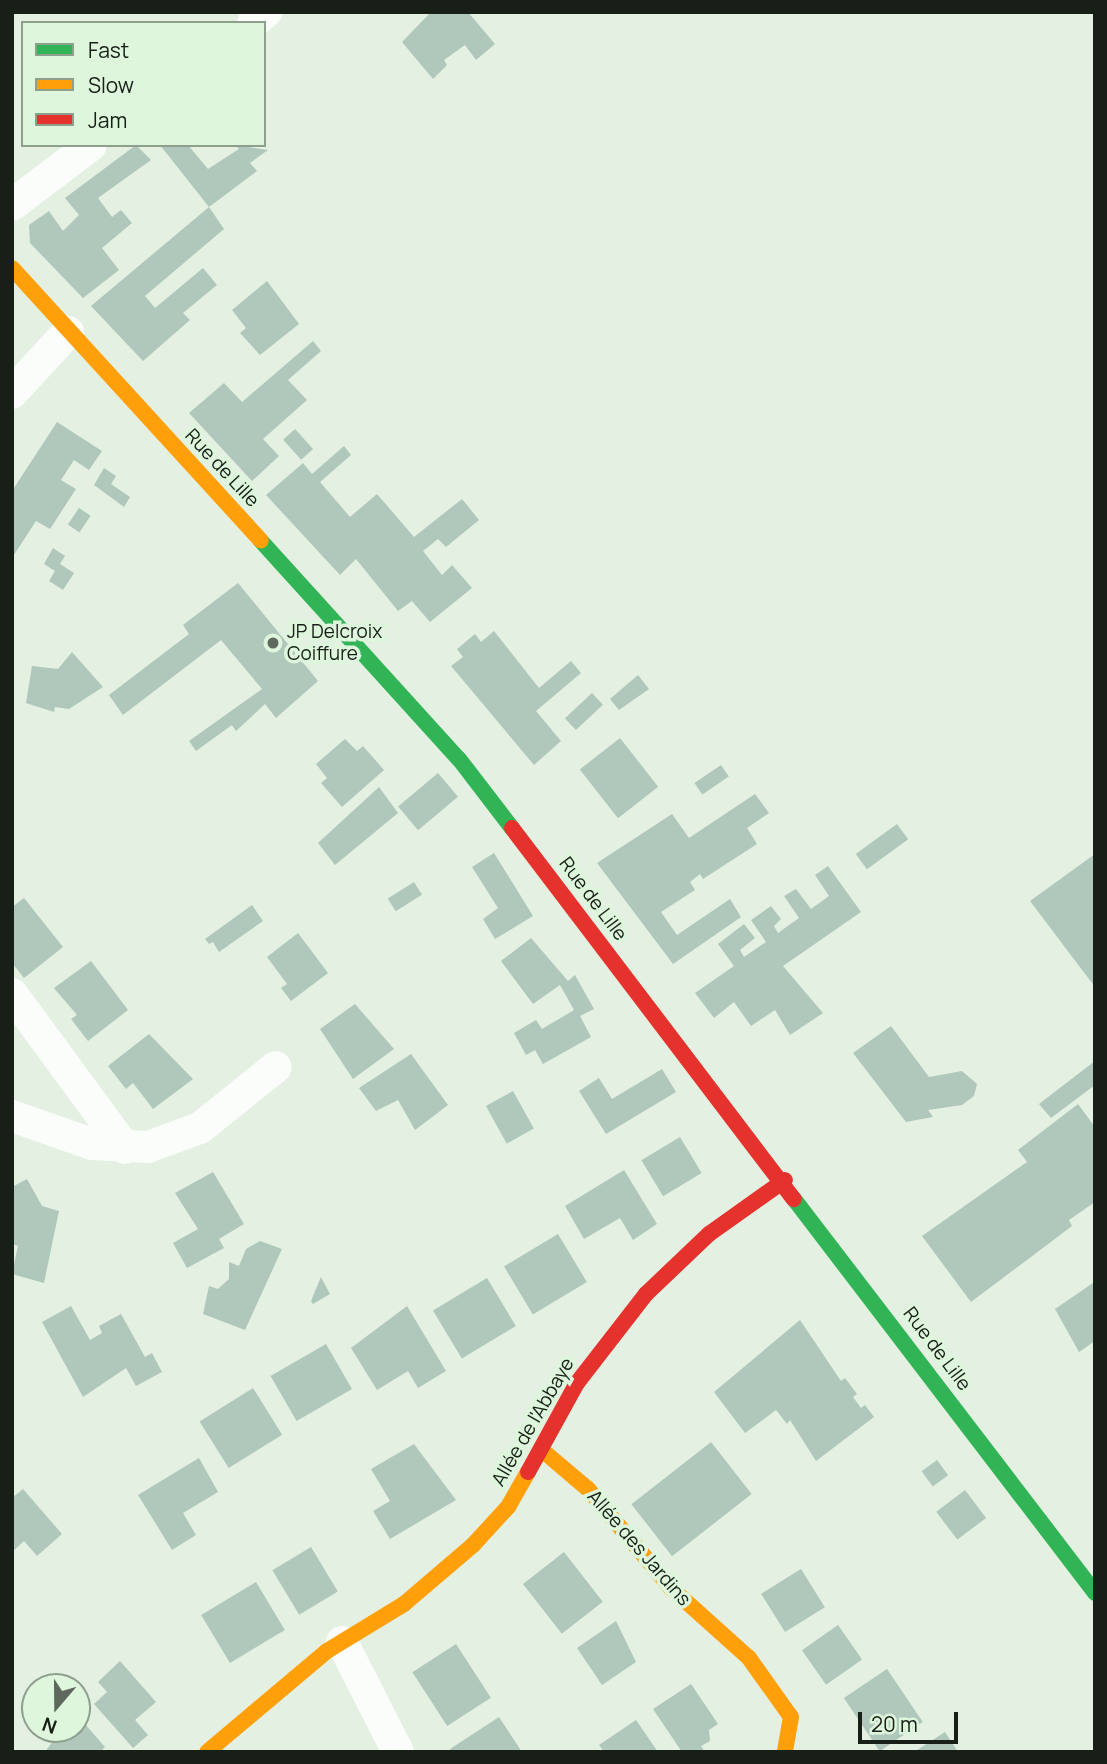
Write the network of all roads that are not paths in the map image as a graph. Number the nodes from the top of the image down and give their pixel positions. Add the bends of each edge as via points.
1 (88, 147) edge
2 (12, 205) edge
3 (12, 268) edge
4 (68, 332) junction
5 (12, 393) edge
6 (12, 994) edge
7 (276, 1067) dead end
8 (12, 1116) edge
9 (125, 1148) junction
10 (785, 1180) junction
11 (542, 1450) junction
12 (1095, 1593) edge
13 (342, 1642) junction
14 (207, 1752) edge
15 (398, 1752) edge
16 (785, 1752) edge

1 - 2 street
3 - 4 main road, Rue de Lille
4 - 5 street
4 - 10 main road, Rue de Lille via 444,741
6 - 9 street
7 - 9 street via 183,1138
8 - 9 street via 92,1144
10 - 11 main road, Allée de l'Abbaye via 699,1241 646,1294 577,1384
10 - 12 main road, Rue de Lille
11 - 13 main road, Allée de l'Abbaye via 508,1507 473,1545 404,1604
11 - 16 main road, Allée des Jardins via 588,1489 683,1601 749,1658 791,1717
13 - 14 main road, Allée de l'Abbaye
13 - 15 street

